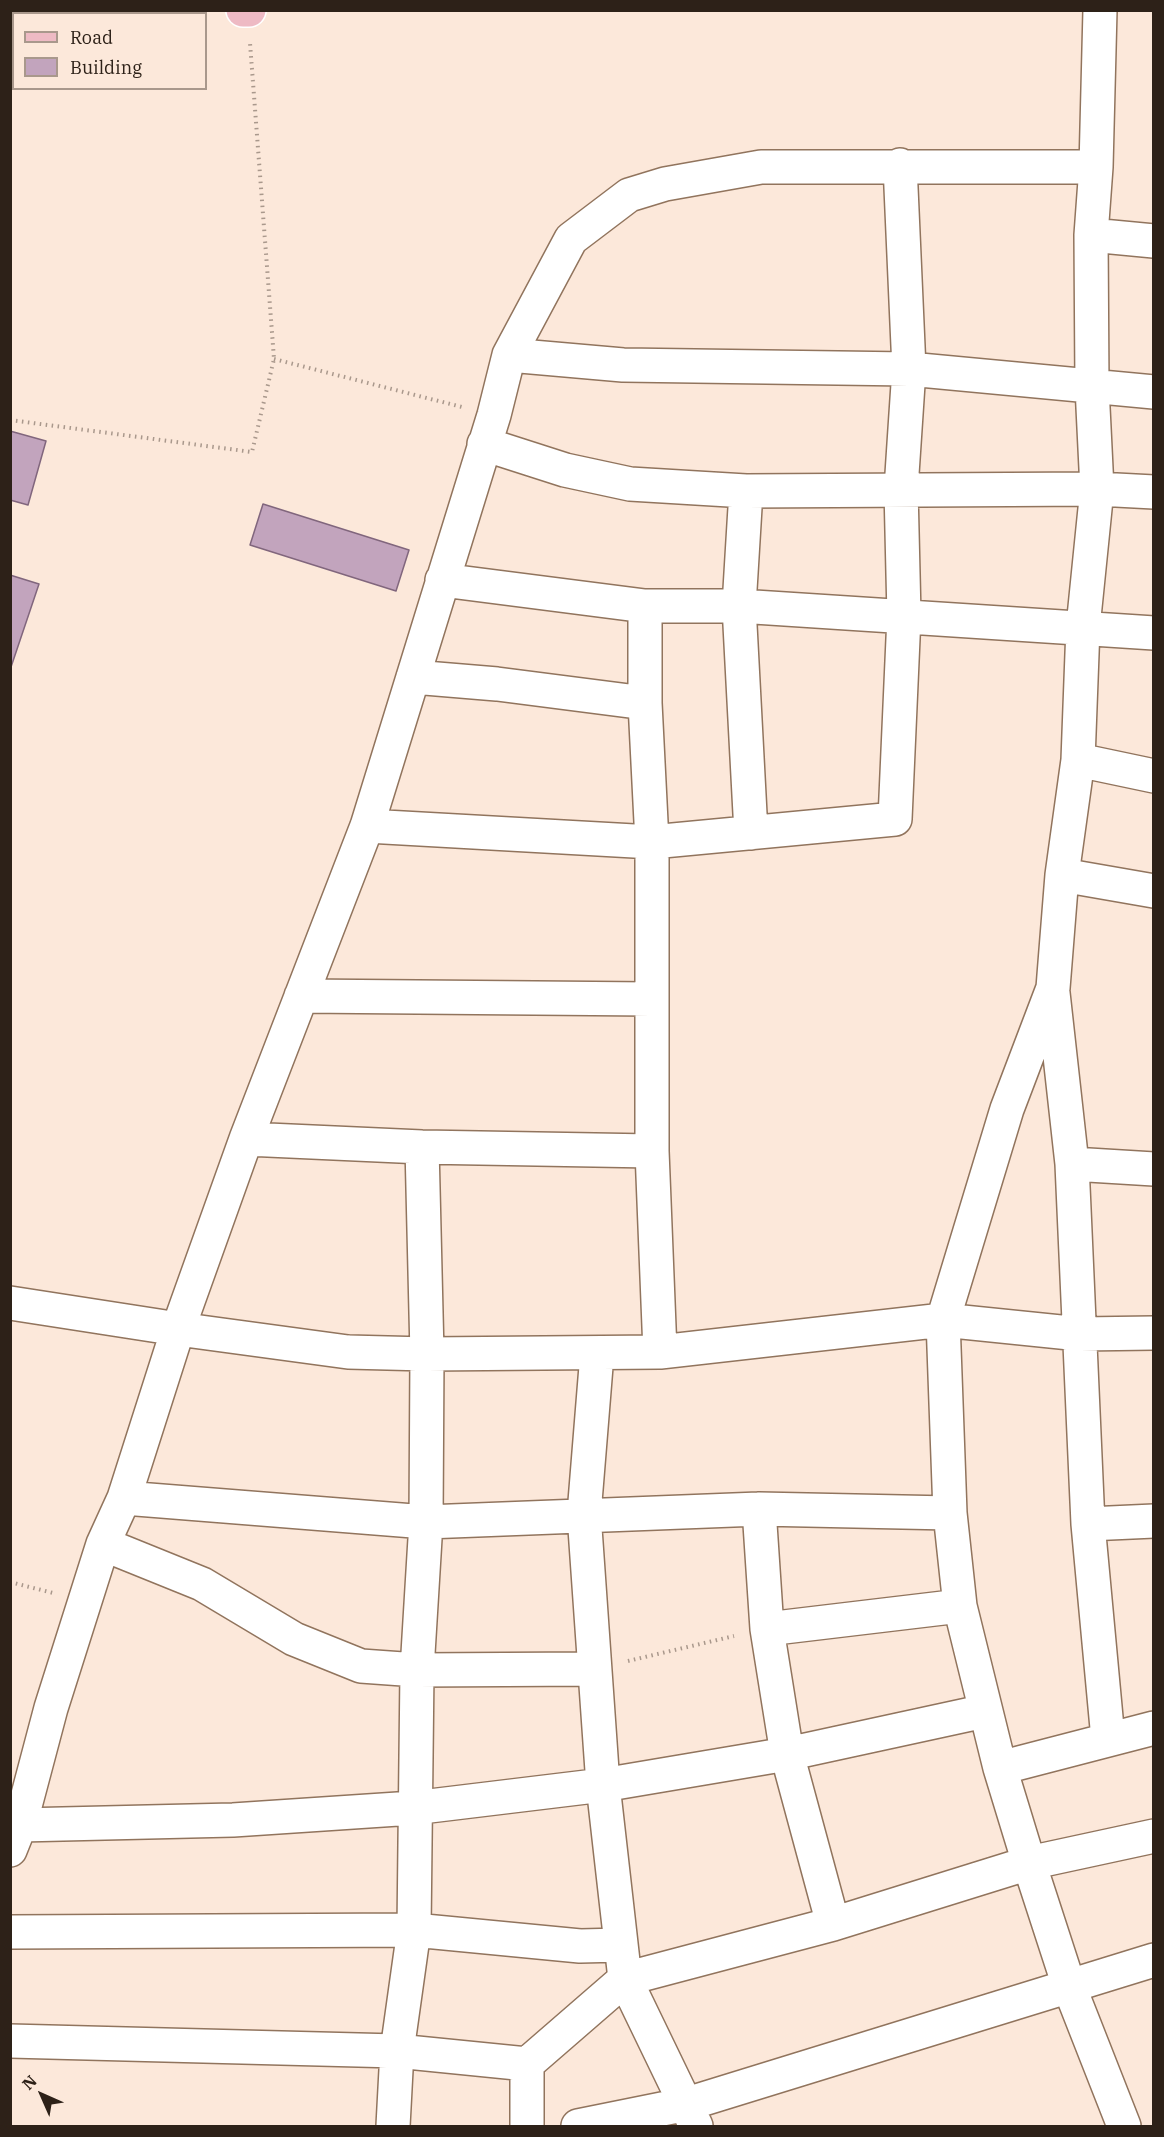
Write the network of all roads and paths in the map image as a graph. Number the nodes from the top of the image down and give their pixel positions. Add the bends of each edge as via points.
1 (246, 10) edge
2 (1100, 10) edge
3 (900, 165) junction
4 (1096, 167) junction
5 (1091, 235) junction
6 (1154, 241) edge
7 (509, 354) junction
8 (274, 359) junction
9 (909, 369) junction
10 (1092, 387) junction
11 (1154, 392) edge
12 (10, 420) edge
13 (489, 429) junction
14 (901, 489) junction
15 (1097, 489) junction
16 (746, 491) junction
17 (1154, 492) edge
18 (442, 580) junction
19 (645, 606) junction
20 (739, 606) junction
21 (904, 616) junction
22 (1083, 627) junction
23 (1154, 633) edge
24 (413, 677) junction
25 (645, 704) junction
26 (1078, 760) junction
27 (1154, 776) edge
28 (367, 826) junction
29 (751, 833) junction
30 (652, 842) junction
31 (1062, 875) junction
32 (1154, 891) edge
33 (1053, 987) junction
34 (301, 996) junction
35 (651, 999) junction
36 (246, 1139) junction
37 (422, 1147) junction
38 (652, 1151) junction
39 (1072, 1164) junction
40 (1154, 1169) edge
41 (10, 1303) edge
42 (943, 1320) junction
43 (178, 1329) junction
44 (1154, 1333) edge
45 (1080, 1335) junction
46 (660, 1352) junction
47 (427, 1354) junction
48 (597, 1354) junction
49 (124, 1498) junction
50 (759, 1509) junction
51 (950, 1513) junction
52 (584, 1514) junction
53 (1154, 1521) edge
54 (426, 1522) junction
55 (1088, 1524) junction
56 (103, 1544) junction
57 (10, 1582) edge
58 (86, 1602) junction
59 (960, 1606) junction
60 (767, 1629) junction
61 (593, 1669) junction
62 (417, 1670) junction
63 (985, 1711) junction
64 (1154, 1728) edge
65 (1108, 1739) junction
66 (787, 1754) junction
67 (1000, 1768) junction
68 (603, 1785) junction
69 (413, 1808) junction
70 (1154, 1836) edge
71 (15, 1838) edge
72 (1029, 1863) junction
73 (833, 1924) junction
74 (414, 1930) junction
75 (10, 1932) edge
76 (621, 1945) junction
77 (1154, 1960) edge
78 (625, 1979) junction
79 (1069, 1986) junction
80 (10, 2042) edge
81 (397, 2051) junction
82 (526, 2064) junction
83 (692, 2116) edge
84 (393, 2127) edge
85 (527, 2127) edge
86 (578, 2127) edge
87 (1124, 2127) edge

1 - 8 path
2 - 4 street
3 - 4 street
3 - 7 street via 761,167 665,184 629,195 570,239
3 - 9 street
4 - 5 street
5 - 6 street
5 - 10 street
7 - 9 street via 623,365
7 - 13 street
8 - 12 path via 252,452
8 - 13 path
9 - 10 street
9 - 14 street
10 - 11 street
10 - 15 street
13 - 16 street via 565,470 630,484
13 - 18 street
14 - 15 street
14 - 16 street
14 - 21 street
15 - 17 street
15 - 22 street
16 - 20 street
18 - 19 street
18 - 24 street
19 - 20 street
19 - 25 street
20 - 21 street
20 - 29 street
21 - 22 street
21 - 29 street via 895,819
22 - 23 street
22 - 26 street
24 - 25 street
24 - 28 street
25 - 30 street
26 - 27 street
26 - 31 street
28 - 30 street
28 - 34 street
29 - 30 street
30 - 35 street
31 - 32 street
31 - 33 street
33 - 39 street
33 - 42 street via 1003,1120
34 - 35 street
34 - 36 street
35 - 38 street
36 - 37 street
36 - 43 street
37 - 38 street
37 - 47 street
38 - 46 street
39 - 40 street
39 - 45 street
41 - 43 street
42 - 45 street
42 - 46 street
42 - 51 street
43 - 47 street via 348,1352
43 - 49 street
44 - 45 street
45 - 55 street
46 - 48 street
47 - 48 street
47 - 54 street
48 - 52 street
49 - 54 street
49 - 56 street
50 - 51 street
50 - 52 street
50 - 60 street
51 - 59 street
52 - 54 street
52 - 61 street
53 - 55 street
54 - 62 street
55 - 65 street
56 - 58 street
56 - 62 street via 202,1584 330,1656 361,1666
57 - 58 path
58 - 71 street
59 - 60 street
59 - 63 street
60 - 61 path
60 - 66 street
61 - 62 street
61 - 68 street
62 - 69 street
63 - 66 street
63 - 67 street
64 - 65 street
65 - 67 street
66 - 68 street
66 - 73 street
67 - 72 street
68 - 69 street
68 - 76 street
69 - 71 street
69 - 74 street
70 - 72 street
72 - 73 street
72 - 79 street
73 - 78 street
74 - 75 street
74 - 76 street via 580,1946
74 - 81 street
76 - 78 street
77 - 79 street
78 - 82 street
78 - 83 street
79 - 83 street
79 - 87 street
80 - 81 street
81 - 82 street
81 - 84 street
82 - 85 street
83 - 86 street

